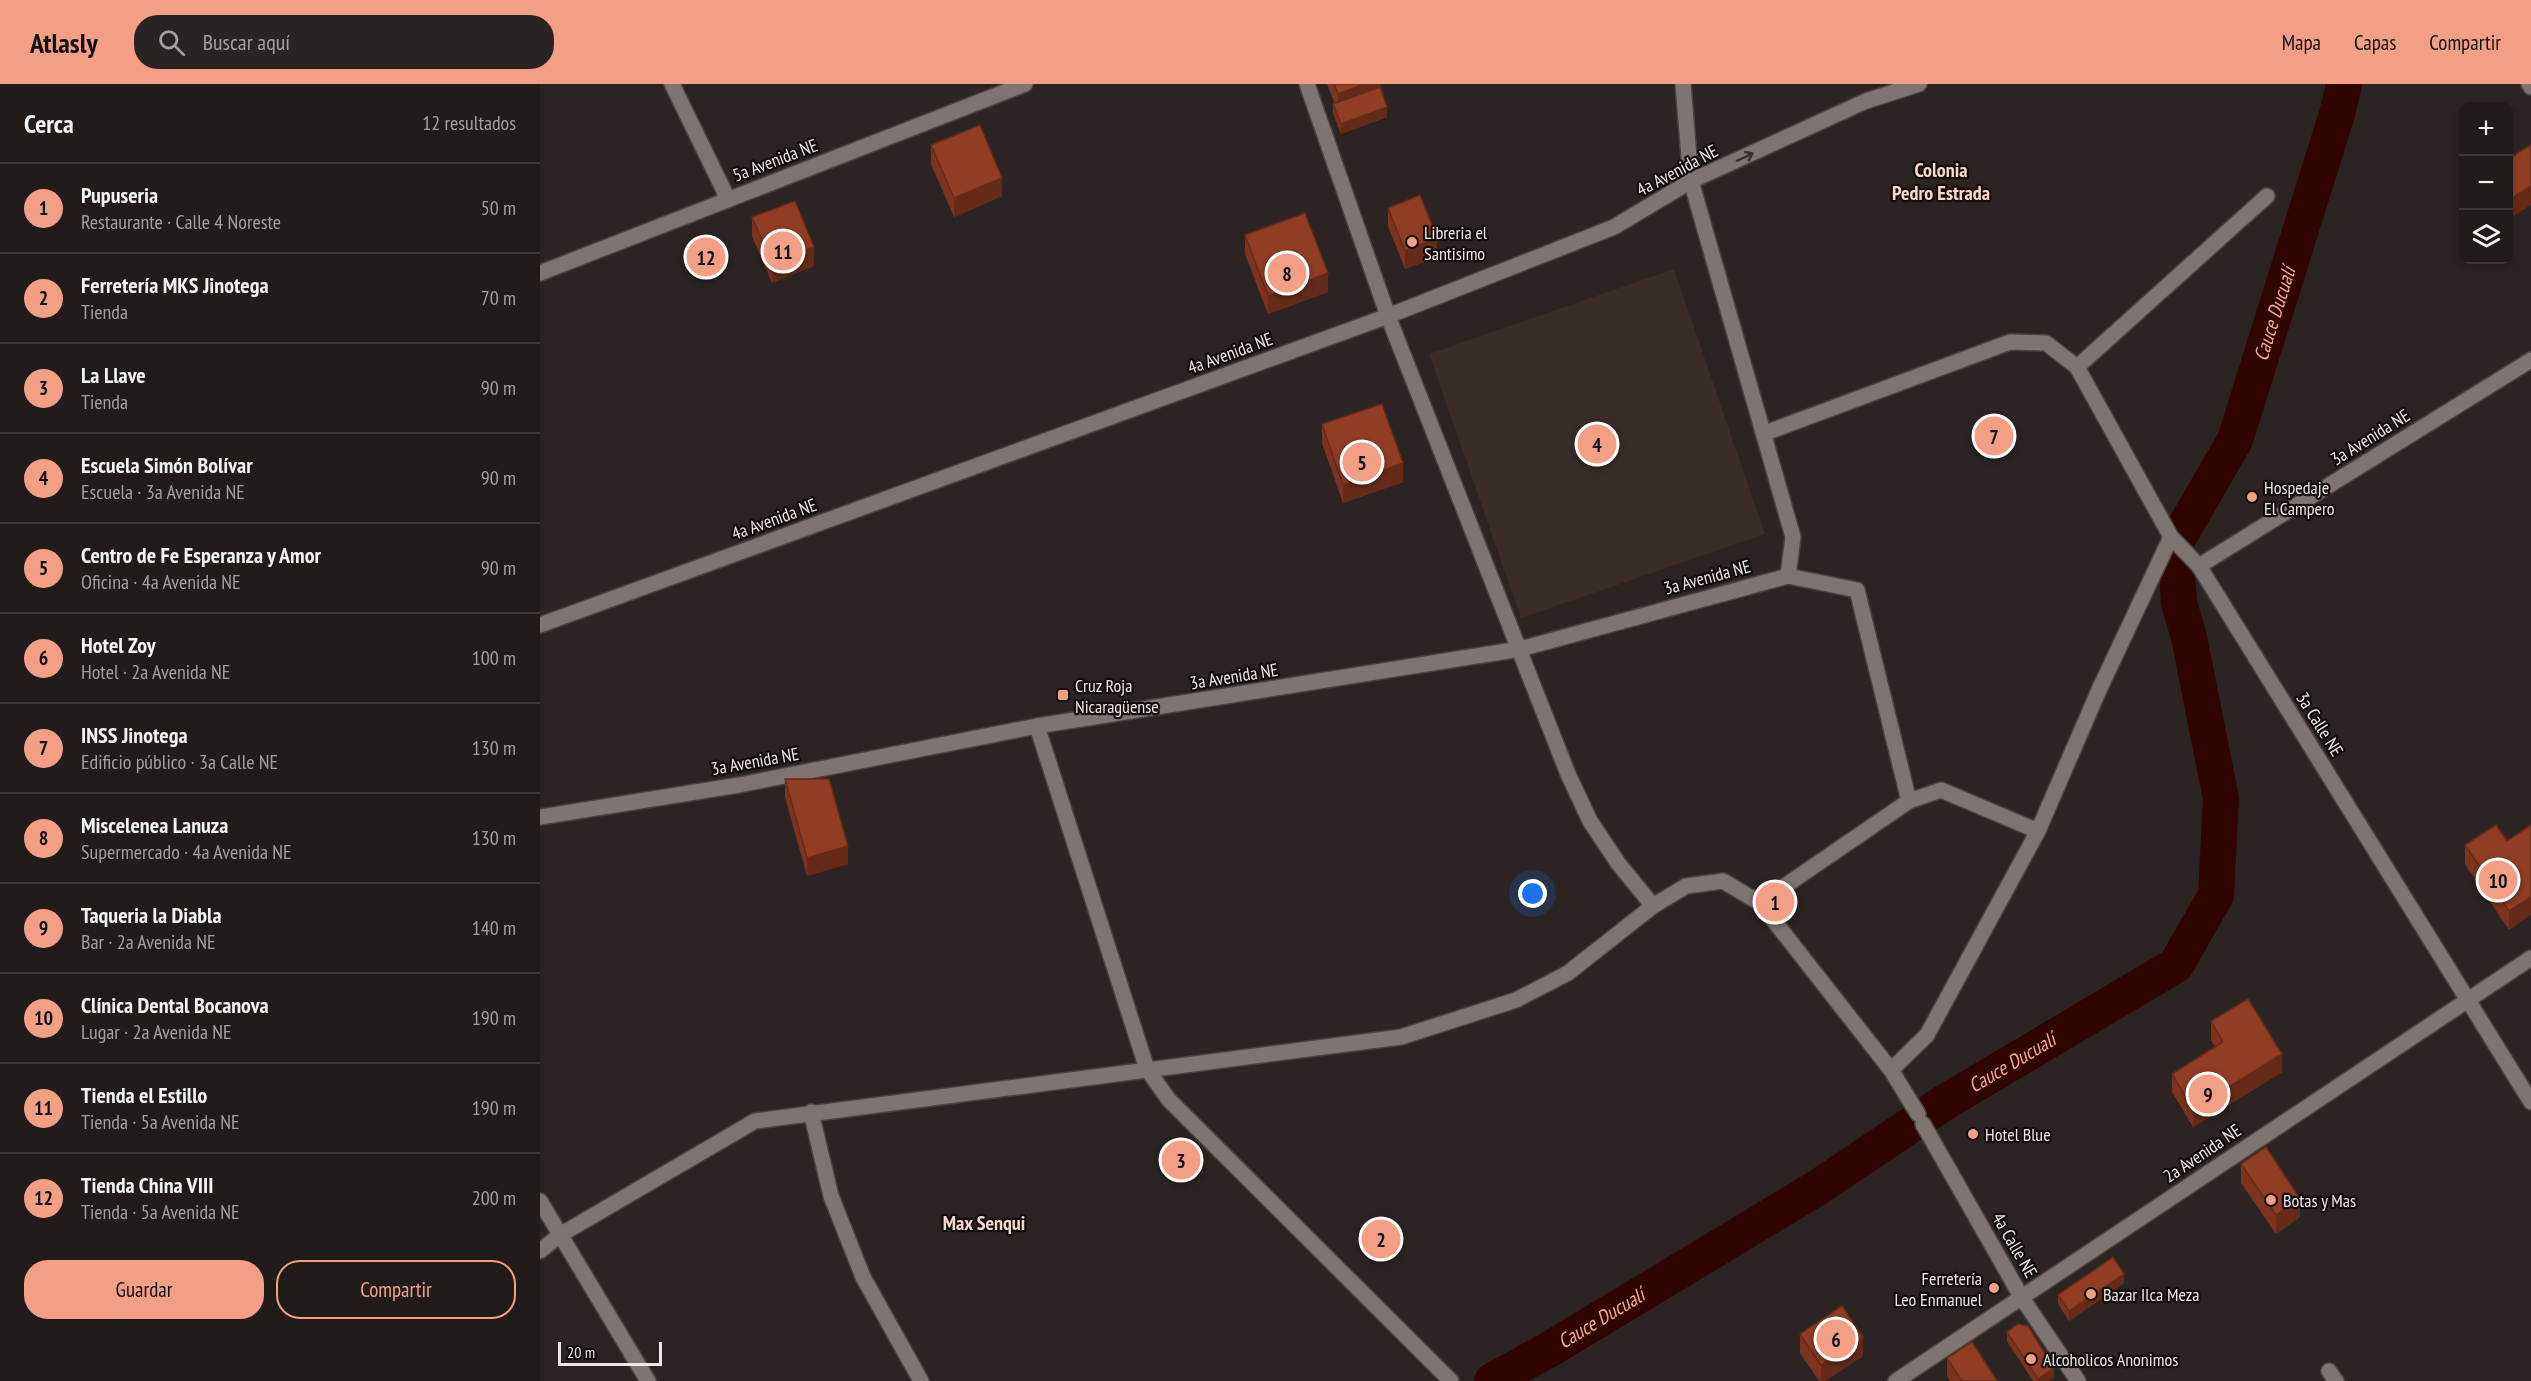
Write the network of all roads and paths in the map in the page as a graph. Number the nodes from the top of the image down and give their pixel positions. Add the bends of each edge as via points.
1 (672, 84) edge
2 (1025, 84) edge
3 (1307, 84) edge
4 (1683, 84) edge
5 (1919, 84) edge
6 (1691, 181) junction
7 (2267, 196) dead end
8 (728, 199) junction
9 (540, 273) edge
10 (1388, 316) junction
11 (2531, 360) edge
12 (2077, 368) junction
13 (1765, 433) junction
14 (2171, 537) junction
15 (2199, 566) junction
16 (1788, 576) junction
17 (540, 625) edge
18 (1520, 649) junction
19 (1037, 726) junction
20 (1909, 801) junction
21 (540, 817) edge
22 (2038, 831) junction
23 (1760, 903) junction
24 (1653, 906) junction
25 (2531, 958) edge
26 (2467, 998) junction
27 (1147, 1069) junction
28 (1891, 1070) junction
29 (2531, 1102) edge
30 (811, 1112) junction
31 (540, 1202) edge
32 (560, 1235) junction
33 (540, 1251) edge
34 (2022, 1298) junction
35 (648, 1381) edge
36 (921, 1381) edge
37 (1451, 1381) edge
38 (1896, 1381) edge
39 (2078, 1381) edge

1 - 8 street
2 - 8 street, 5a Avenida NE
3 - 10 street
4 - 6 street
6 -> 5 street, 4a Avenida NE via 1866,101
6 - 10 street, 4a Avenida NE via 1614,227
6 - 13 street
7 - 12 street
8 - 9 street, 5a Avenida NE
10 - 17 street, 4a Avenida NE
10 - 18 street
11 - 15 street, 3a Avenida NE
12 - 13 street via 2046,343 2010,342
12 - 14 street, 3a Calle NE
13 - 16 street via 1793,537
14 - 15 street, 3a Calle NE
14 - 22 street
15 - 26 street, 3a Calle NE
16 - 18 street, 3a Avenida NE
16 - 20 street via 1857,590
18 - 19 street, 3a Avenida NE
18 - 24 street via 1590,821
19 - 21 street, 3a Avenida NE via 739,785
19 - 27 street
20 - 22 street via 1941,790
20 - 23 street
22 - 28 street via 1927,1035
23 - 24 street via 1723,881 1686,886
23 - 28 street, 4a Calle NE
24 - 27 street via 1568,973 1516,1000 1401,1037
25 - 26 street, 2a Avenida NE
26 - 29 street, 3a Calle NE
26 - 34 street, 2a Avenida NE
27 - 30 street
27 - 37 street via 1169,1100
28 - 34 street, 4a Calle NE
30 - 32 street via 755,1121
30 - 36 street via 831,1196 863,1277
31 - 32 street
32 - 33 street
32 - 35 street
34 - 38 street, 2a Avenida NE
34 - 39 street, 4a Calle NE

